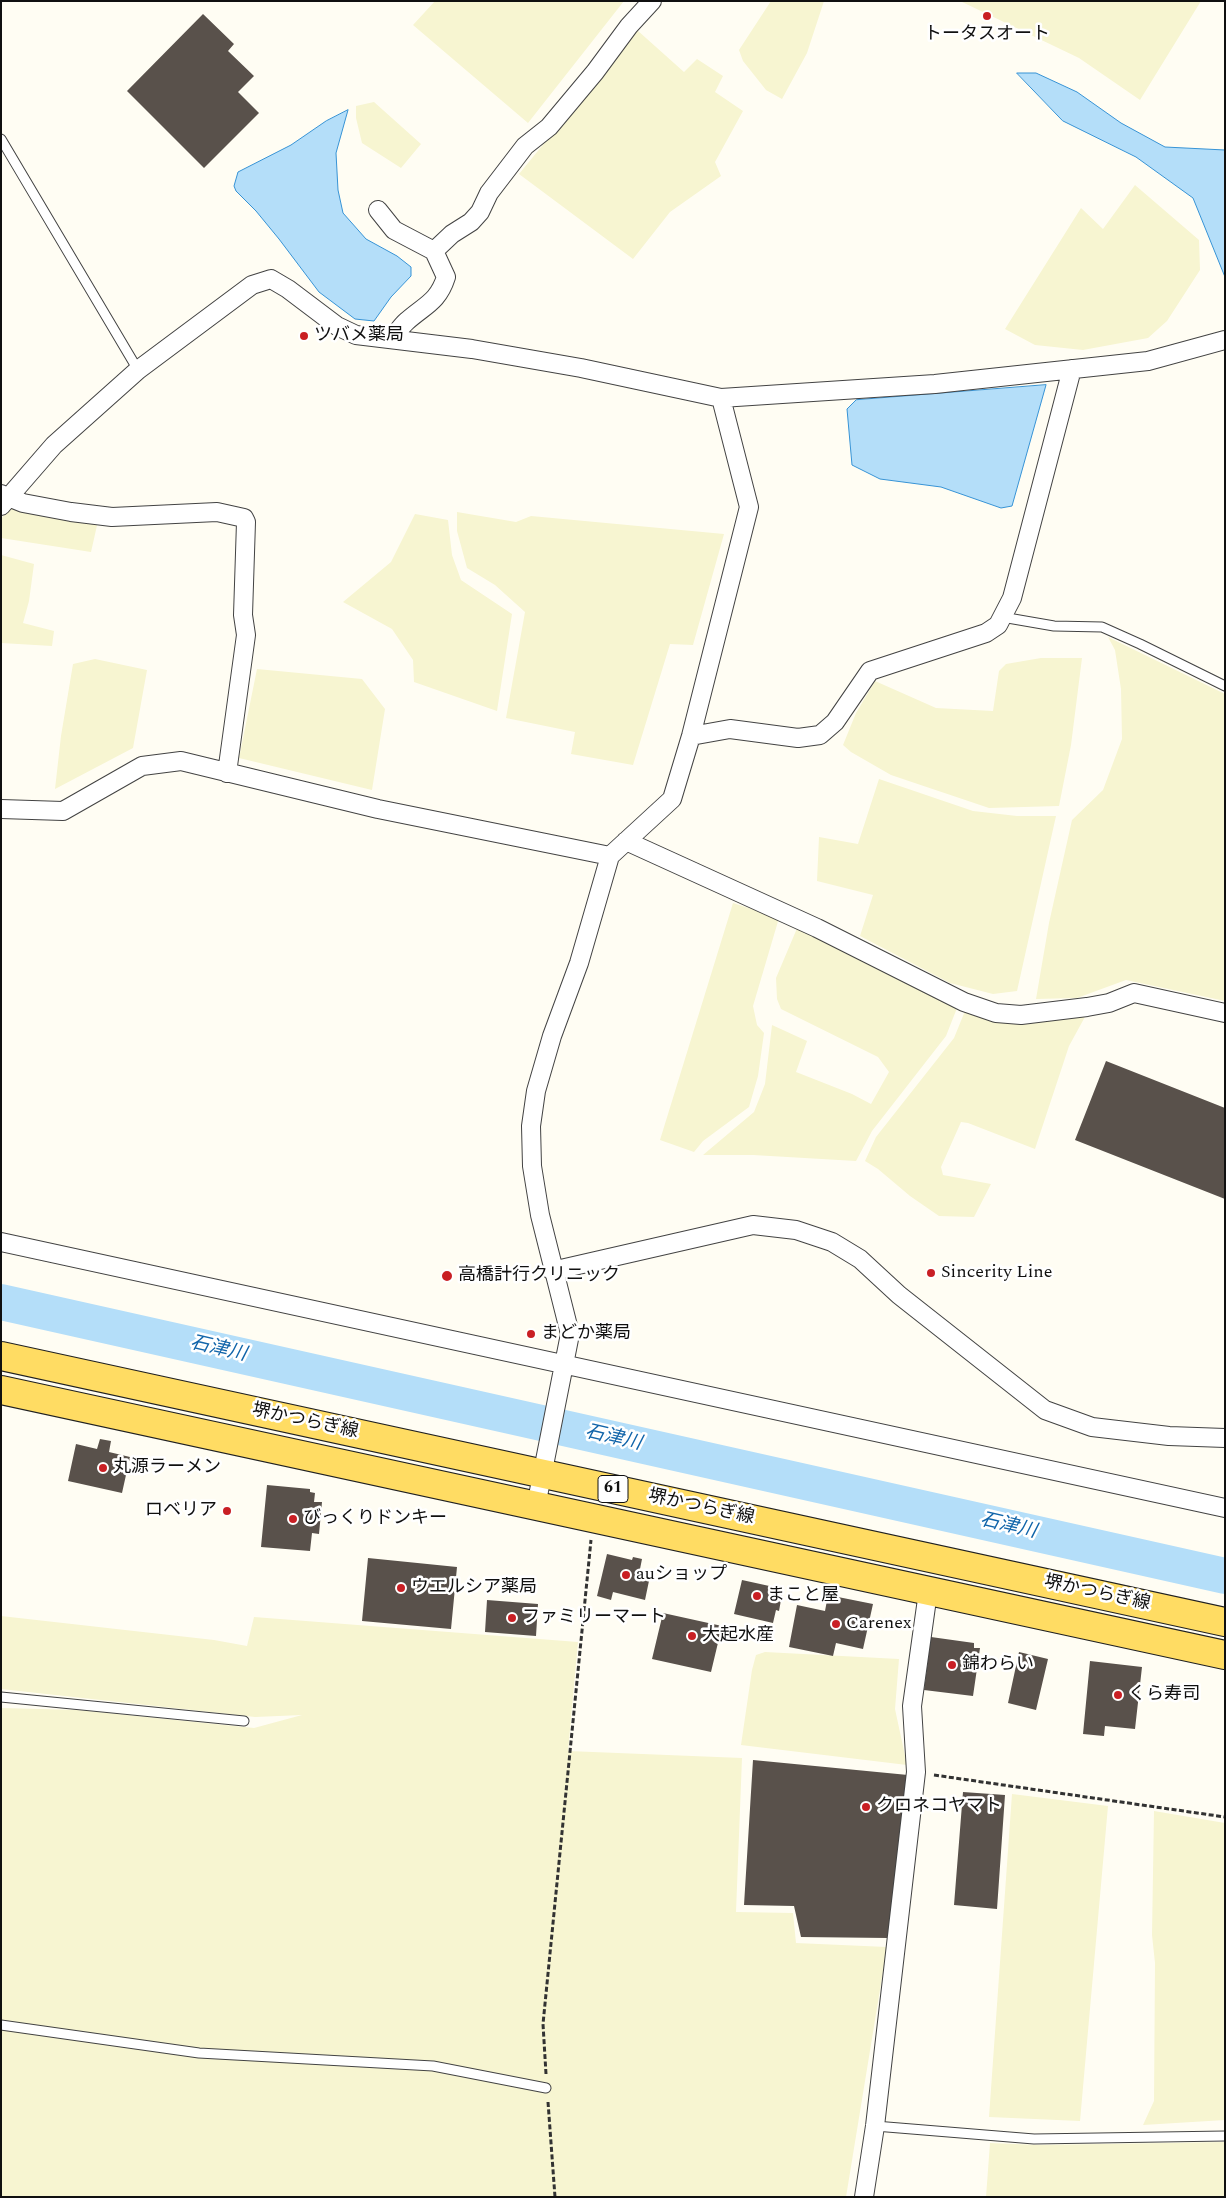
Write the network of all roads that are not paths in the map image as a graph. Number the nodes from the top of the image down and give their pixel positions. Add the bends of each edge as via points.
1 (652, 1) edge
2 (1, 139) edge
3 (378, 210) dead end
4 (434, 251) junction
5 (392, 339) junction
6 (1225, 340) edge
7 (1072, 369) junction
8 (138, 370) junction
9 (721, 398) junction
10 (3, 500) edge
11 (1002, 618) junction
12 (1225, 686) edge
13 (691, 736) junction
14 (227, 773) junction
15 (1, 809) edge
16 (626, 841) junction
17 (610, 856) junction
18 (1225, 1013) edge
19 (1, 1242) edge
20 (552, 1271) junction
21 (1, 1356) edge
22 (565, 1364) junction
23 (1, 1390) edge
24 (1225, 1438) edge
25 (546, 1462) junction
26 (536, 1506) junction
27 (1225, 1508) edge
28 (928, 1592) junction
29 (1225, 1622) edge
30 (1225, 1655) edge
31 (1, 1697) edge
32 (244, 1721) dead end
33 (1, 2025) edge
34 (546, 2088) road end
35 (875, 2126) junction
36 (1225, 2136) edge
37 (864, 2197) edge

1 - 4 street via 549,127 525,146 489,193 480,212
2 - 8 lane
3 - 4 street via 394,230
4 - 5 street via 446,277 442,290 429,305 406,321
5 - 8 street via 356,335 337,326 271,280 252,285
5 - 9 street via 582,368
6 - 7 street via 1148,361
7 - 9 street via 935,384
7 - 11 street via 1012,598
8 - 10 street via 54,445
9 - 13 street via 748,507
10 - 14 street via 112,517 217,512 244,518 243,615 246,635
11 - 12 lane via 1054,626 1102,627
11 - 13 street via 986,633 870,671 835,722 820,735 798,738 730,729
13 - 16 street via 672,799
14 - 15 street via 181,761 142,766 63,812
14 - 17 street via 378,809
16 - 17 street
16 - 18 street via 817,928 964,1002 996,1013 1021,1015 1087,1007 1134,994
17 - 20 street via 536,1091 531,1126 532,1166
19 - 22 street
20 - 22 street via 570,1334
20 - 24 street via 753,1225 796,1230 832,1242 860,1260 899,1295 1045,1410 1092,1427 1169,1436
21 - 25 main road, 堺かつらぎ線 / 61
22 - 25 street
22 - 27 street
23 - 26 main road, 堺かつらぎ線 / 61
25 - 26 street
25 - 29 main road, 堺かつらぎ線 / 61
26 - 28 main road, 堺かつらぎ線 / 61
28 - 30 main road, 堺かつらぎ線 / 61
28 - 35 street via 912,1706 916,1772
31 - 32 lane
33 - 34 lane via 199,2053 434,2066
35 - 36 lane via 1034,2138
35 - 37 street

